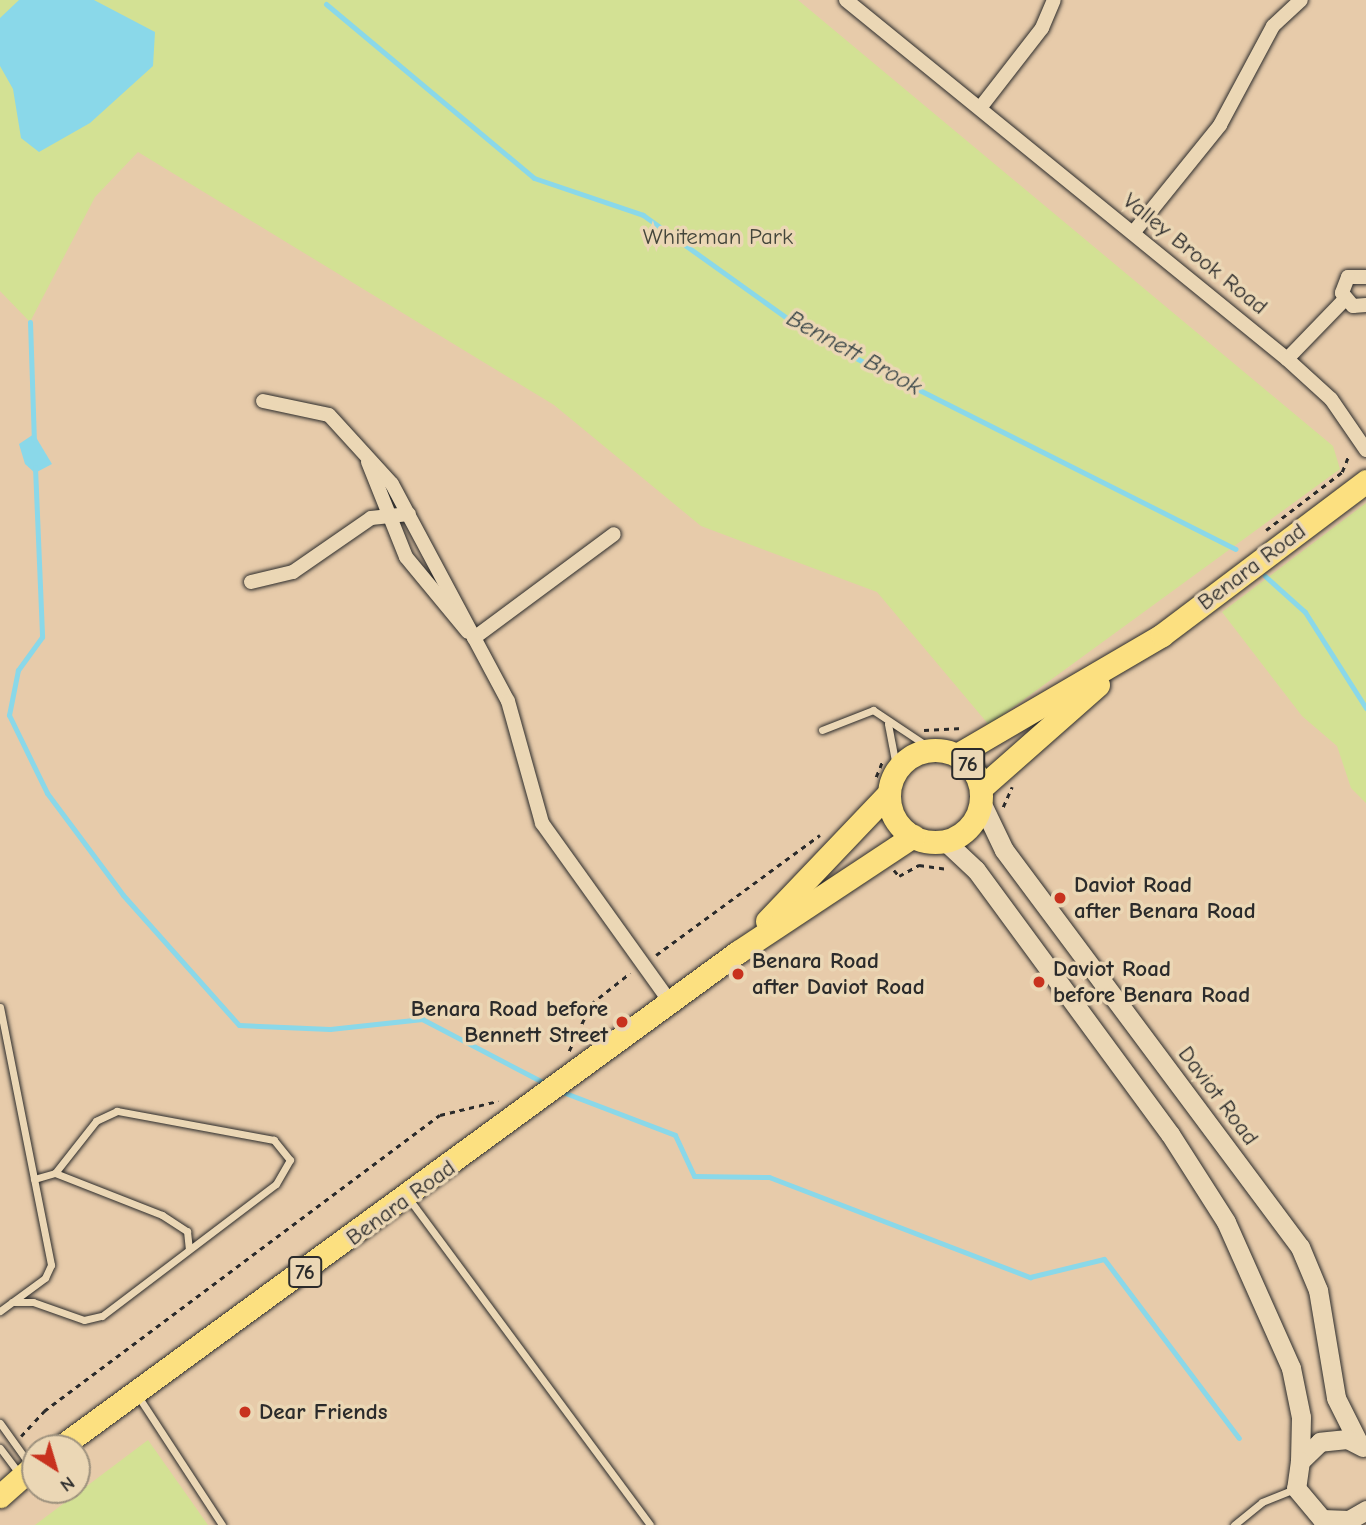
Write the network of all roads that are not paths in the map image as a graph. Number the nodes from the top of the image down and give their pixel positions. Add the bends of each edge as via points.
1 (846, 0) edge
2 (1054, 0) edge
3 (1301, 0) edge
4 (980, 107) junction
5 (1133, 233) junction
6 (1366, 276) edge
7 (1344, 300) junction
8 (1366, 305) edge
9 (1287, 359) junction
10 (263, 401) dead end
11 (1366, 450) edge
12 (367, 458) junction
13 (1366, 481) edge
14 (409, 514) junction
15 (386, 516) junction
16 (614, 534) dead end
17 (251, 582) dead end
18 (474, 638) junction
19 (1137, 650) junction
20 (888, 724) junction
21 (822, 730) dead end
22 (933, 750) junction
23 (957, 755) junction
24 (897, 771) junction
25 (889, 793) junction
26 (988, 801) junction
27 (913, 836) junction
28 (945, 841) junction
29 (738, 951) junction
30 (671, 1003) junction
31 (0, 1007) edge
32 (55, 1173) junction
33 (34, 1179) junction
34 (409, 1198) junction
35 (189, 1250) junction
36 (12, 1302) junction
37 (0, 1311) edge
38 (135, 1393) junction
39 (0, 1423) edge
40 (78, 1434) edge
41 (1363, 1447) edge
42 (0, 1448) edge
43 (1300, 1461) junction
44 (16, 1481) edge
45 (1296, 1488) junction
46 (1366, 1510) edge
47 (1314, 1518) edge
48 (222, 1525) edge
49 (650, 1525) edge
50 (1234, 1525) edge

1 - 4 street, Valley Brook Road
2 - 4 street via 1042,28
3 - 5 street via 1272,26 1220,125
4 - 5 street, Valley Brook Road
5 - 9 street, Valley Brook Road
6 - 7 street via 1344,282
7 - 8 street
7 - 9 street
9 - 11 street, Valley Brook Road via 1331,400
10 - 12 street via 329,415
12 - 14 street
12 - 15 street
13 - 19 main road, Benara Road / 76
14 - 15 street
14 - 18 street
15 - 17 street via 371,518 293,572
15 - 18 street via 406,557
16 - 18 street
18 - 30 street via 508,701 542,823
19 - 23 main road, Benara Road / 76
19 - 26 main road, Benara Road / 76 via 1016,757
20 - 21 lane via 864,710
20 - 22 lane
20 - 24 lane
22 - 23 main road, 76
22 - 24 main road, 76
23 - 26 main road, 76
24 - 25 main road, 76
25 - 27 main road via 895,818
25 - 29 main road, Benara Road / 76
26 - 28 main road, 76 via 969,827
26 - 41 street, Daviot Road via 1004,850 1300,1247 1318,1290 1333,1388
27 - 28 main road
27 - 29 main road, Benara Road / 76
28 - 43 street via 976,870 1170,1134 1226,1222 1292,1368 1301,1416
29 - 30 main road, Benara Road / 76
30 - 34 main road, Benara Road / 76
31 - 33 lane
32 - 33 lane
32 - 35 lane via 162,1215 187,1231
32 - 35 lane via 96,1121 117,1111 285,1146 287,1174
33 - 36 lane via 51,1265
34 - 38 main road, Benara Road / 76
34 - 49 lane
35 - 36 lane via 96,1318
36 - 37 lane
38 - 40 main road, Benara Road / 76
38 - 48 lane
39 - 44 lane via 14,1442
41 - 43 street via 1333,1438
42 - 44 lane
43 - 45 street
45 - 47 street
45 - 50 lane via 1262,1503
46 - 47 street via 1335,1522

